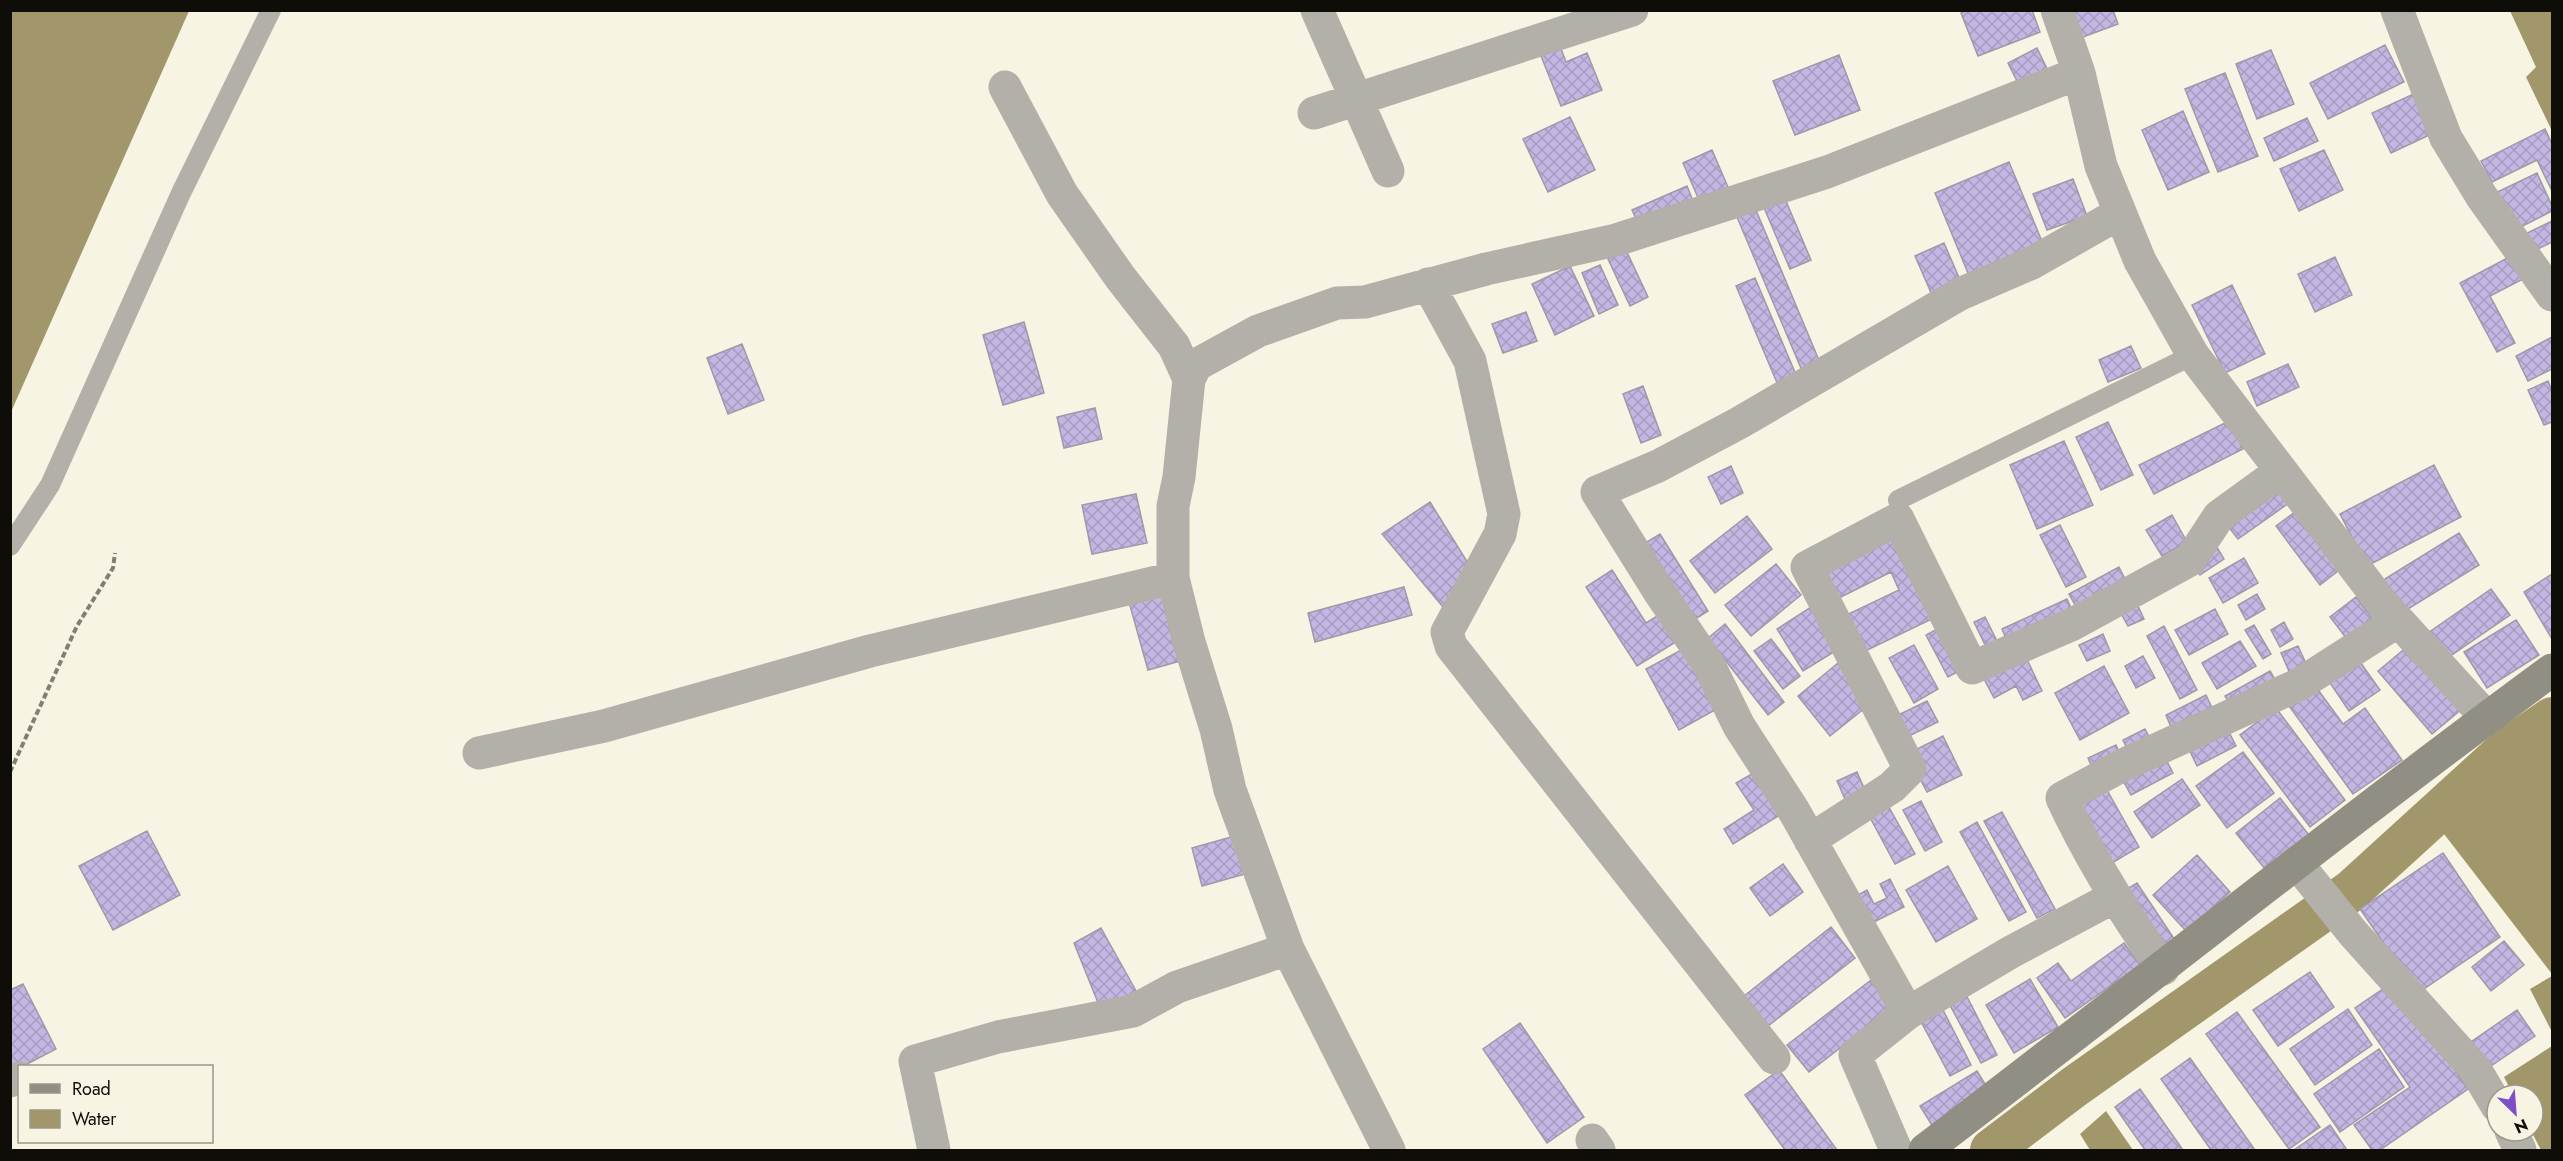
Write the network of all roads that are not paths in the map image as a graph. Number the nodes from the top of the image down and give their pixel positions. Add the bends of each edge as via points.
1 (271, 10) edge
2 (1317, 10) edge
3 (2057, 10) edge
4 (2397, 10) edge
5 (1621, 12) edge
6 (2079, 73) junction
7 (1005, 87) dead end
8 (1356, 98) junction
9 (1314, 113) dead end
10 (1388, 171) dead end
11 (2120, 213) junction
12 (1428, 284) junction
13 (2553, 295) edge
14 (2193, 355) junction
15 (1189, 379) junction
16 (2281, 471) junction
17 (1898, 500) dead end
18 (10, 546) edge
19 (1173, 578) junction
20 (2398, 621) junction
21 (2553, 670) edge
22 (2487, 718) junction
23 (479, 753) dead end
24 (1810, 840) junction
25 (2302, 870) junction
26 (2114, 897) junction
27 (1288, 949) junction
28 (2163, 969) junction
29 (1908, 1013) junction
30 (1774, 1058) dead end
31 (2485, 1086) edge
32 (934, 1150) edge
33 (1389, 1150) edge
34 (1896, 1150) edge
35 (1925, 1150) edge

1 - 18 lane via 181,193 50,485
2 - 8 street
3 - 6 street
4 - 13 street via 2446,138 2482,197
5 - 8 street
6 - 11 street via 2101,166
6 - 12 street via 1827,172 1616,240
7 - 15 street via 1062,194 1174,346
8 - 9 street
8 - 10 street
11 - 14 street via 2140,261
11 - 24 street via 2032,263 1960,294 1739,423 1658,466 1597,492 1709,665 1739,726
12 - 15 street via 1365,302 1337,303 1258,331 1196,365
12 - 30 street via 1470,361 1504,514 1500,534 1447,632 1451,646
14 - 16 street
14 - 17 lane
15 - 19 street via 1173,506
16 - 20 street
16 - 24 street via 2219,516 2190,561 2073,624 1972,668 1898,519 1807,567 1910,769 1892,788
19 - 23 street via 870,651 604,726
19 - 27 street via 1230,790
20 - 22 street
20 - 26 street via 2300,684 2125,764 2062,798
21 - 22 main road
22 - 25 main road
24 - 29 street
25 - 28 main road
25 - 31 street via 2475,1069
26 - 28 street
26 - 29 street
27 - 32 street via 1177,987 1134,1011 998,1037 915,1061
27 - 33 street
28 - 35 main road
29 - 34 street via 1855,1055

